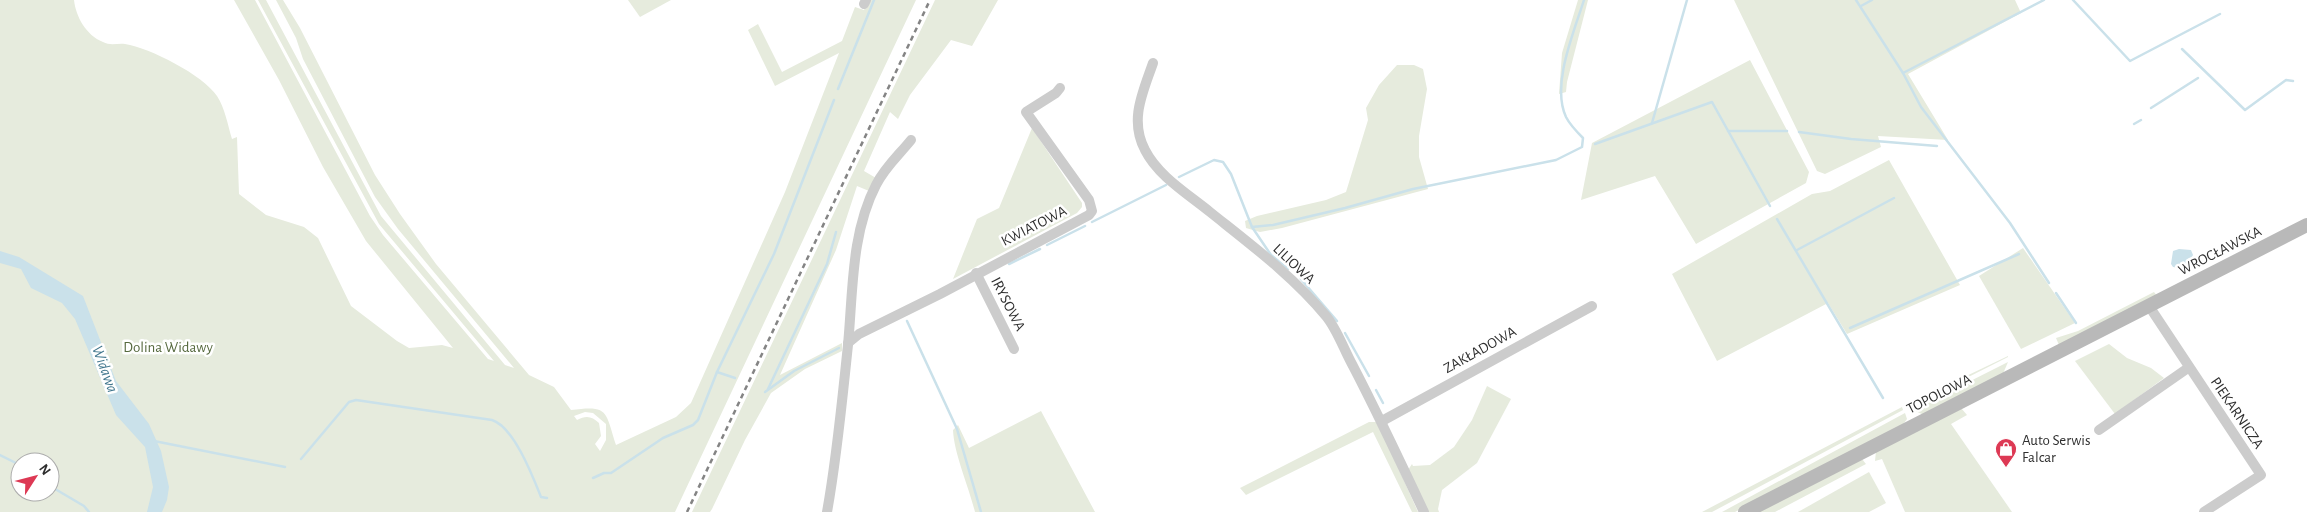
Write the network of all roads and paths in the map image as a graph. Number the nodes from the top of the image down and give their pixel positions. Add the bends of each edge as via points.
1 (1153, 63) dead end
2 (1060, 88) dead end
3 (912, 140) dead end
4 (2307, 225) edge
5 (976, 273) junction
6 (1592, 306) dead end
7 (2148, 306) junction
8 (848, 343) junction
9 (1014, 349) dead end
10 (2188, 368) junction
11 (1382, 422) junction
12 (2099, 430) dead end
13 (827, 512) edge
14 (1424, 512) edge
15 (1745, 512) edge
16 (2204, 512) edge

1 - 11 street, LILIOWA via 1138,114 1138,128 1151,162 1274,266 1327,317
2 - 5 street, KWIATOWA via 1056,94 1026,112 1089,200 1092,210 1074,224
3 - 8 street via 886,168 868,204 856,255
4 - 7 main road, WROCŁAWSKA
5 - 8 street, KWIATOWA via 859,334
5 - 9 street, IRYSOWA
6 - 11 street, ZAKŁADOWA
7 - 10 street, PIEKARNICZA
7 - 15 main road, TOPOLOWA
8 - 13 street
10 - 12 street
10 - 16 street, PIEKARNICZA via 2260,475
11 - 14 street, LILIOWA

